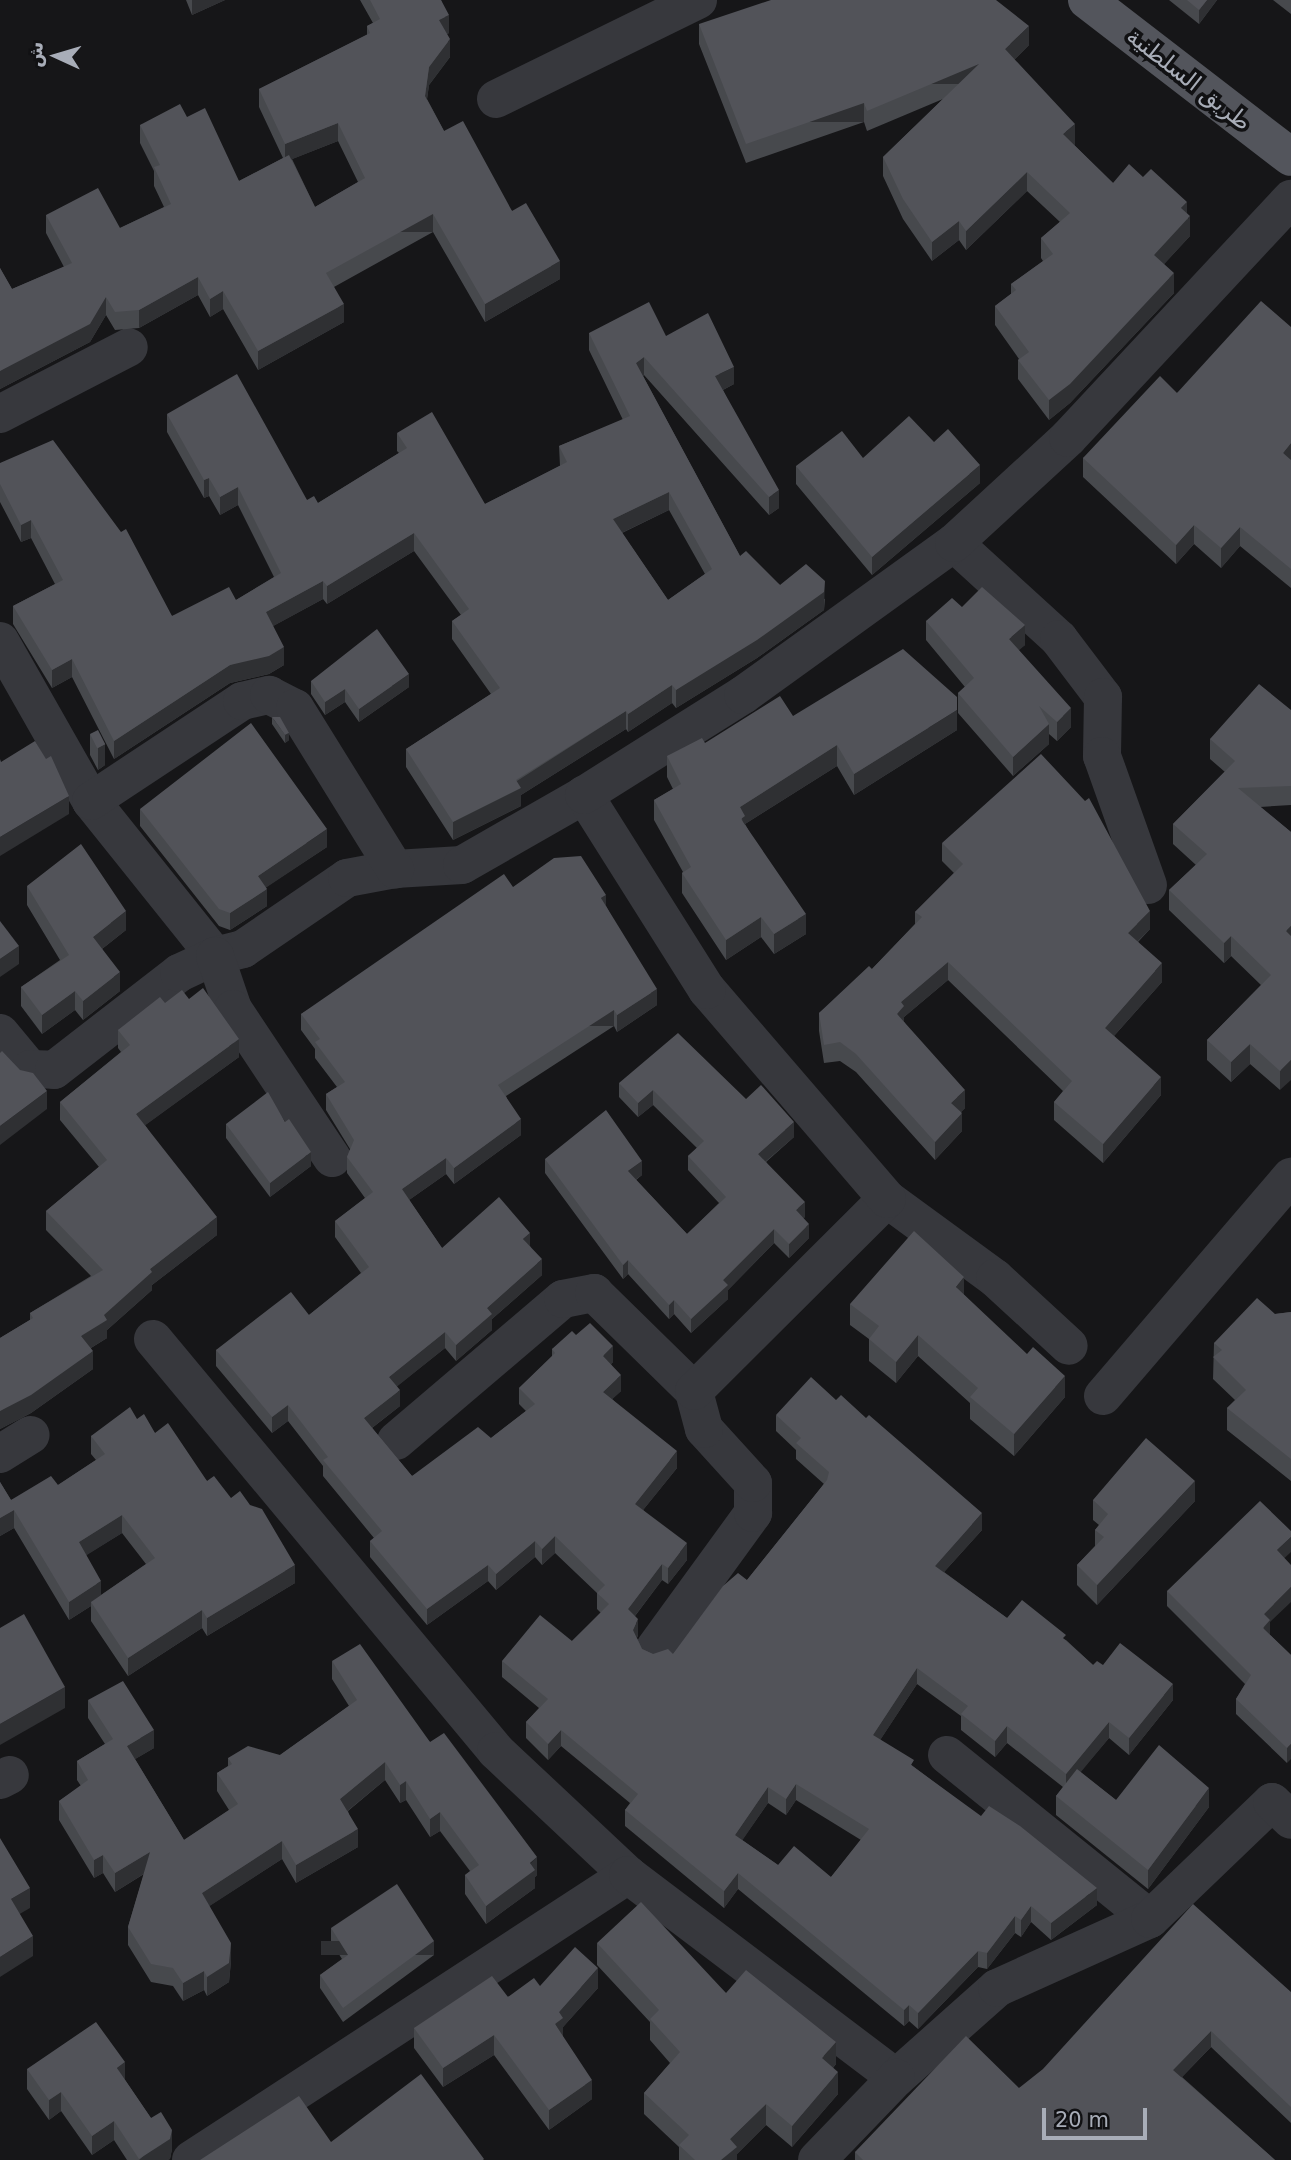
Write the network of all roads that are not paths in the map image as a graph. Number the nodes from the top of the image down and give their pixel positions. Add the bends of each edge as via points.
1 (698, 0) edge
2 (1087, 0) edge
3 (496, 99) dead end
4 (1291, 158) edge
5 (1291, 199) edge
6 (129, 348) dead end
7 (0, 414) edge
8 (954, 543) junction
9 (0, 640) edge
10 (584, 795) junction
11 (91, 802) junction
12 (395, 869) junction
13 (1148, 884) dead end
14 (215, 956) junction
15 (0, 1033) edge
16 (332, 1158) dead end
17 (1291, 1177) edge
18 (887, 1199) junction
19 (153, 1339) dead end
20 (1069, 1346) dead end
21 (694, 1391) junction
22 (1103, 1396) dead end
23 (396, 1441) dead end
24 (655, 1648) dead end
25 (947, 1755) dead end
26 (1285, 1801) edge
27 (628, 1875) junction
28 (1150, 1919) junction
29 (895, 2078) junction
30 (191, 2160) edge
31 (817, 2160) edge

1 - 3 street
2 - 4 main road, طريق السلطنية
5 - 8 street via 1068,438
6 - 7 street
8 - 10 street via 743,695
8 - 13 street via 1059,639 1103,697 1102,755
9 - 11 street
10 - 12 street via 462,865
10 - 18 street via 707,990
11 - 12 street via 242,701 269,695 295,708
11 - 14 street
12 - 14 street via 347,878 243,949
14 - 15 street via 179,973 54,1070 30,1069
14 - 16 street via 233,1009
17 - 22 street
18 - 20 street via 995,1278
18 - 21 street
19 - 27 street via 496,1751
21 - 23 street via 594,1293 563,1299
21 - 24 street via 704,1429 753,1483 752,1513
25 - 28 street
26 - 28 street
27 - 29 street
27 - 30 street
28 - 29 street via 997,1988
29 - 31 street

